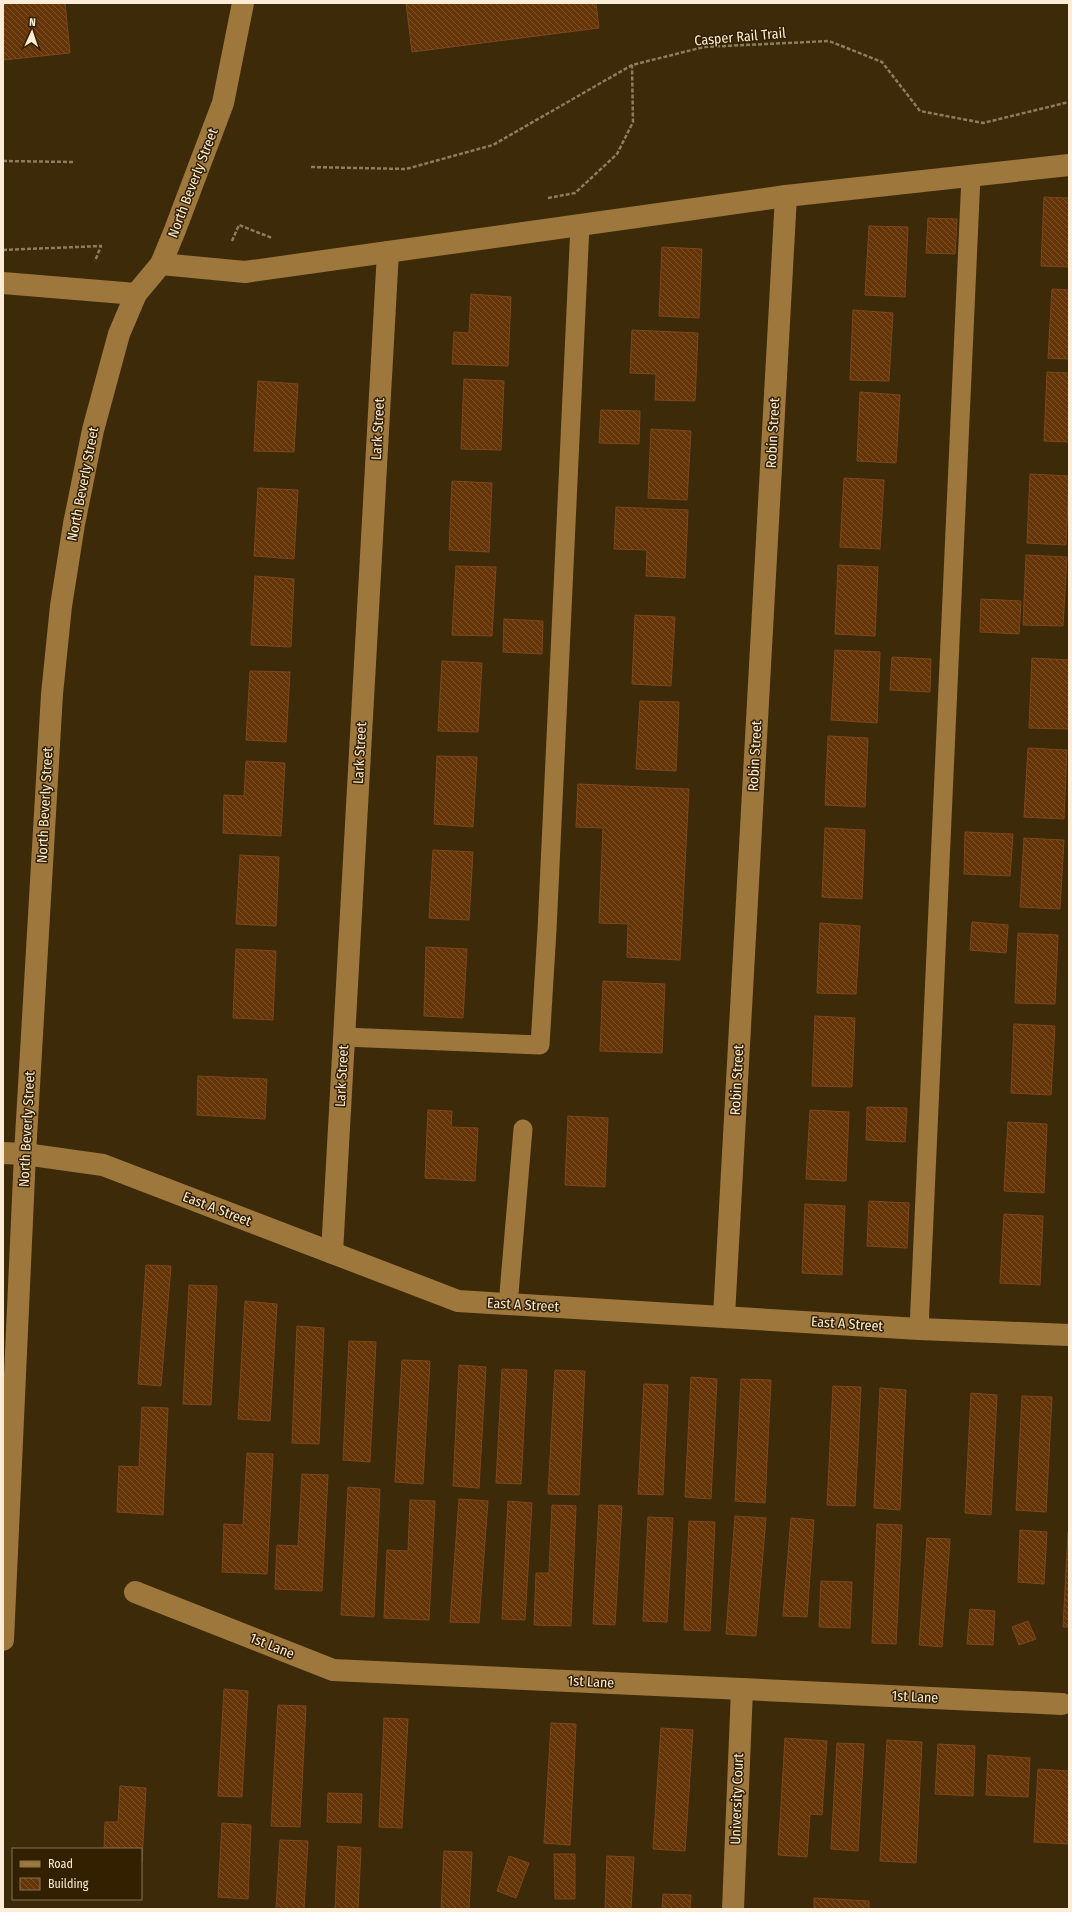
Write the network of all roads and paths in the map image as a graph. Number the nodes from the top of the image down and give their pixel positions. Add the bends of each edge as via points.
1 (243, 3) edge
2 (632, 65) junction
3 (1069, 102) edge
4 (3, 161) edge
5 (74, 162) dead end
6 (1069, 165) edge
7 (310, 167) dead end
8 (971, 176) junction
9 (786, 196) junction
10 (544, 198) dead end
11 (580, 225) junction
12 (273, 239) dead end
13 (3, 250) edge
14 (388, 252) junction
15 (161, 264) junction
16 (219, 269) junction
17 (3, 283) edge
18 (83, 289) junction
19 (136, 294) junction
20 (344, 1037) junction
21 (523, 1129) dead end
22 (3, 1153) edge
23 (25, 1154) junction
24 (332, 1253) junction
25 (508, 1305) junction
26 (724, 1316) junction
27 (919, 1329) junction
28 (1069, 1335) edge
29 (9, 1357) edge
30 (6, 1533) edge
31 (135, 1592) dead end
32 (3, 1640) edge
33 (742, 1689) junction
34 (1062, 1704) dead end
35 (733, 1909) edge

1 - 15 street, North Beverly Street via 223,103
2 - 3 path, Casper Rail Trail via 704,47 829,41 882,62 920,111 983,123
2 - 7 path, Casper Rail Trail via 493,145 406,169
2 - 10 path via 633,122 617,154 575,193
4 - 5 path
6 - 8 street
8 - 9 street
8 - 27 lane
9 - 11 street
9 - 26 street, Robin Street
11 - 14 street
11 - 20 lane via 540,1045
12 - 16 path via 240,225
13 - 18 path via 101,246
14 - 16 street via 245,272
14 - 20 street, Lark Street
15 - 16 street
15 - 19 street, North Beverly Street
17 - 18 street
18 - 19 street
19 - 23 street, North Beverly Street via 119,334 93,430 61,606 51,708
20 - 24 street, Lark Street
21 - 25 lane
22 - 23 street, East A Street
23 - 24 street, East A Street via 103,1165
23 - 29 street, North Beverly Street
24 - 25 street, East A Street via 458,1301
25 - 26 street, East A Street
26 - 27 street, East A Street
27 - 28 street, East A Street
29 - 30 street, North Beverly Street
30 - 32 street, North Beverly Street
31 - 33 street, 1st Lane via 333,1670
33 - 34 street, 1st Lane
33 - 35 street, University Court

